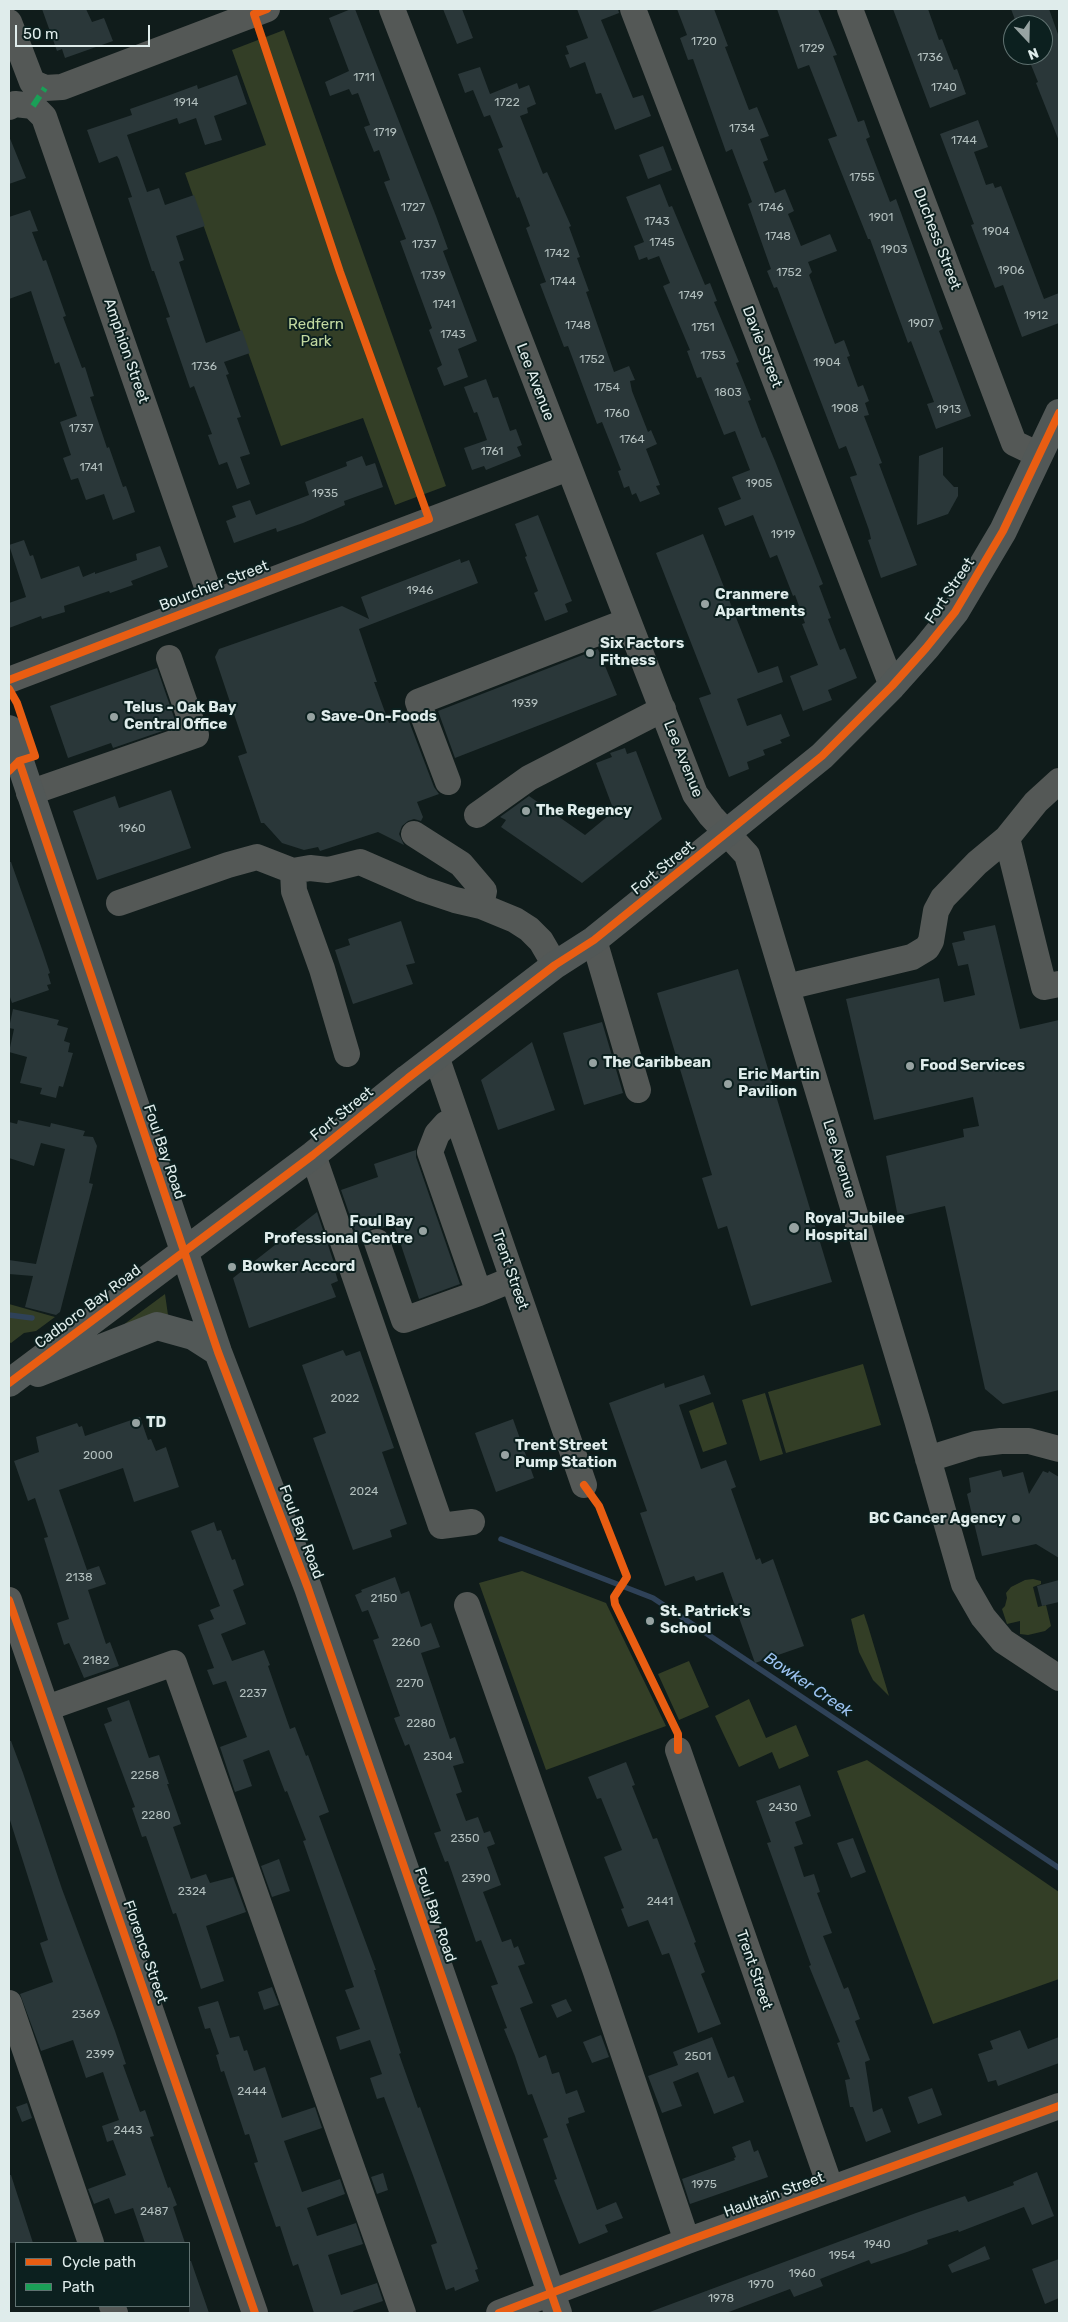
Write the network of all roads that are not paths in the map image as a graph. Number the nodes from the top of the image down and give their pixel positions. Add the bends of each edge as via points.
1 (392, 9) edge
2 (633, 9) edge
3 (850, 9) edge
4 (258, 11) edge
5 (9, 22) edge
6 (29, 100) edge
7 (1059, 413) edge
8 (1039, 455) junction
9 (568, 468) junction
10 (212, 601) junction
11 (628, 622) junction
12 (170, 658) dead end
13 (9, 680) edge
14 (892, 686) junction
15 (663, 709) junction
16 (9, 729) edge
17 (1059, 781) edge
18 (20, 782) edge
19 (448, 782) dead end
20 (477, 815) dead end
21 (414, 834) dead end
22 (729, 834) junction
23 (997, 840) junction
24 (293, 871) junction
25 (119, 903) dead end
26 (481, 906) junction
27 (594, 940) junction
28 (555, 966) junction
29 (1059, 984) edge
30 (788, 987) junction
31 (347, 1054) dead end
32 (436, 1056) junction
33 (638, 1090) dead end
34 (457, 1118) junction
35 (313, 1155) junction
36 (377, 1242) dead end
37 (184, 1252) junction
38 (514, 1279) junction
39 (479, 1294) junction
40 (218, 1352) junction
41 (9, 1383) edge
42 (1059, 1449) edge
43 (928, 1459) junction
44 (584, 1485) dead end
45 (472, 1522) dead end
46 (9, 1600) edge
47 (467, 1605) dead end
48 (1059, 1678) edge
49 (47, 1708) junction
50 (678, 1750) dead end
51 (9, 2003) edge
52 (1058, 2111) edge
53 (831, 2189) junction
54 (687, 2240) junction
55 (91, 2242) edge
56 (554, 2304) edge
57 (255, 2313) edge
58 (403, 2313) edge
59 (499, 2313) edge

1 - 9 street, Lee Avenue
2 - 14 street, Davie Street
3 - 8 street, Duchess Street via 1014,443
4 - 6 street
5 - 6 street, Amphion Street via 32,82
6 - 10 street, Amphion Street via 44,117
7 - 8 main road, Fort Street
8 - 14 main road, Fort Street via 1003,531 975,580 942,628
9 - 10 street, Bourchier Street
9 - 11 street, Lee Avenue
10 - 13 street, Bourchier Street
11 - 15 street, Lee Avenue
11 - 19 street via 418,702
12 - 18 street via 196,735
14 - 22 main road, Fort Street via 822,756
15 - 20 street via 529,778
15 - 22 street, Lee Avenue via 695,794
16 - 18 main road, Foul Bay Road
17 - 23 street
18 - 37 main road, Foul Bay Road
21 - 26 street via 461,864 484,891
22 - 27 main road, Fort Street
22 - 30 street, Lee Avenue via 747,855
23 - 29 street via 1044,987
23 - 30 street via 954,878 936,911 925,922 931,941 920,953 912,957 878,956 832,965
24 - 25 street via 257,857
24 - 26 street via 333,869 360,862 422,889
24 - 31 street via 294,891 322,969
26 - 28 street via 529,929
27 - 28 main road, Fort Street
27 - 33 street
28 - 32 main road, Fort Street
30 - 43 street, Lee Avenue
32 - 34 street, Trent Street
32 - 35 main road, Fort Street
34 - 38 street, Trent Street
34 - 39 street via 437,1134 430,1152
35 - 37 main road, Fort Street
35 - 45 street via 441,1526
36 - 39 street via 404,1320
37 - 40 main road, Foul Bay Road
37 - 41 main road, Cadboro Bay Road
38 - 39 street
38 - 44 street, Trent Street
40 - 41 main road via 193,1336 157,1326
40 - 56 main road, Foul Bay Road via 308,1588
42 - 43 street via 1029,1441 1001,1440
43 - 48 street, Lee Avenue via 969,1595 1003,1641
46 - 49 street, Florence Street
47 - 54 street
49 - 57 street, Florence Street
49 - 58 street via 174,1663
50 - 53 street, Trent Street
51 - 55 street
52 - 53 street, Haultain Street
53 - 54 street, Haultain Street
54 - 56 street, Haultain Street
56 - 59 street, Haultain Street

